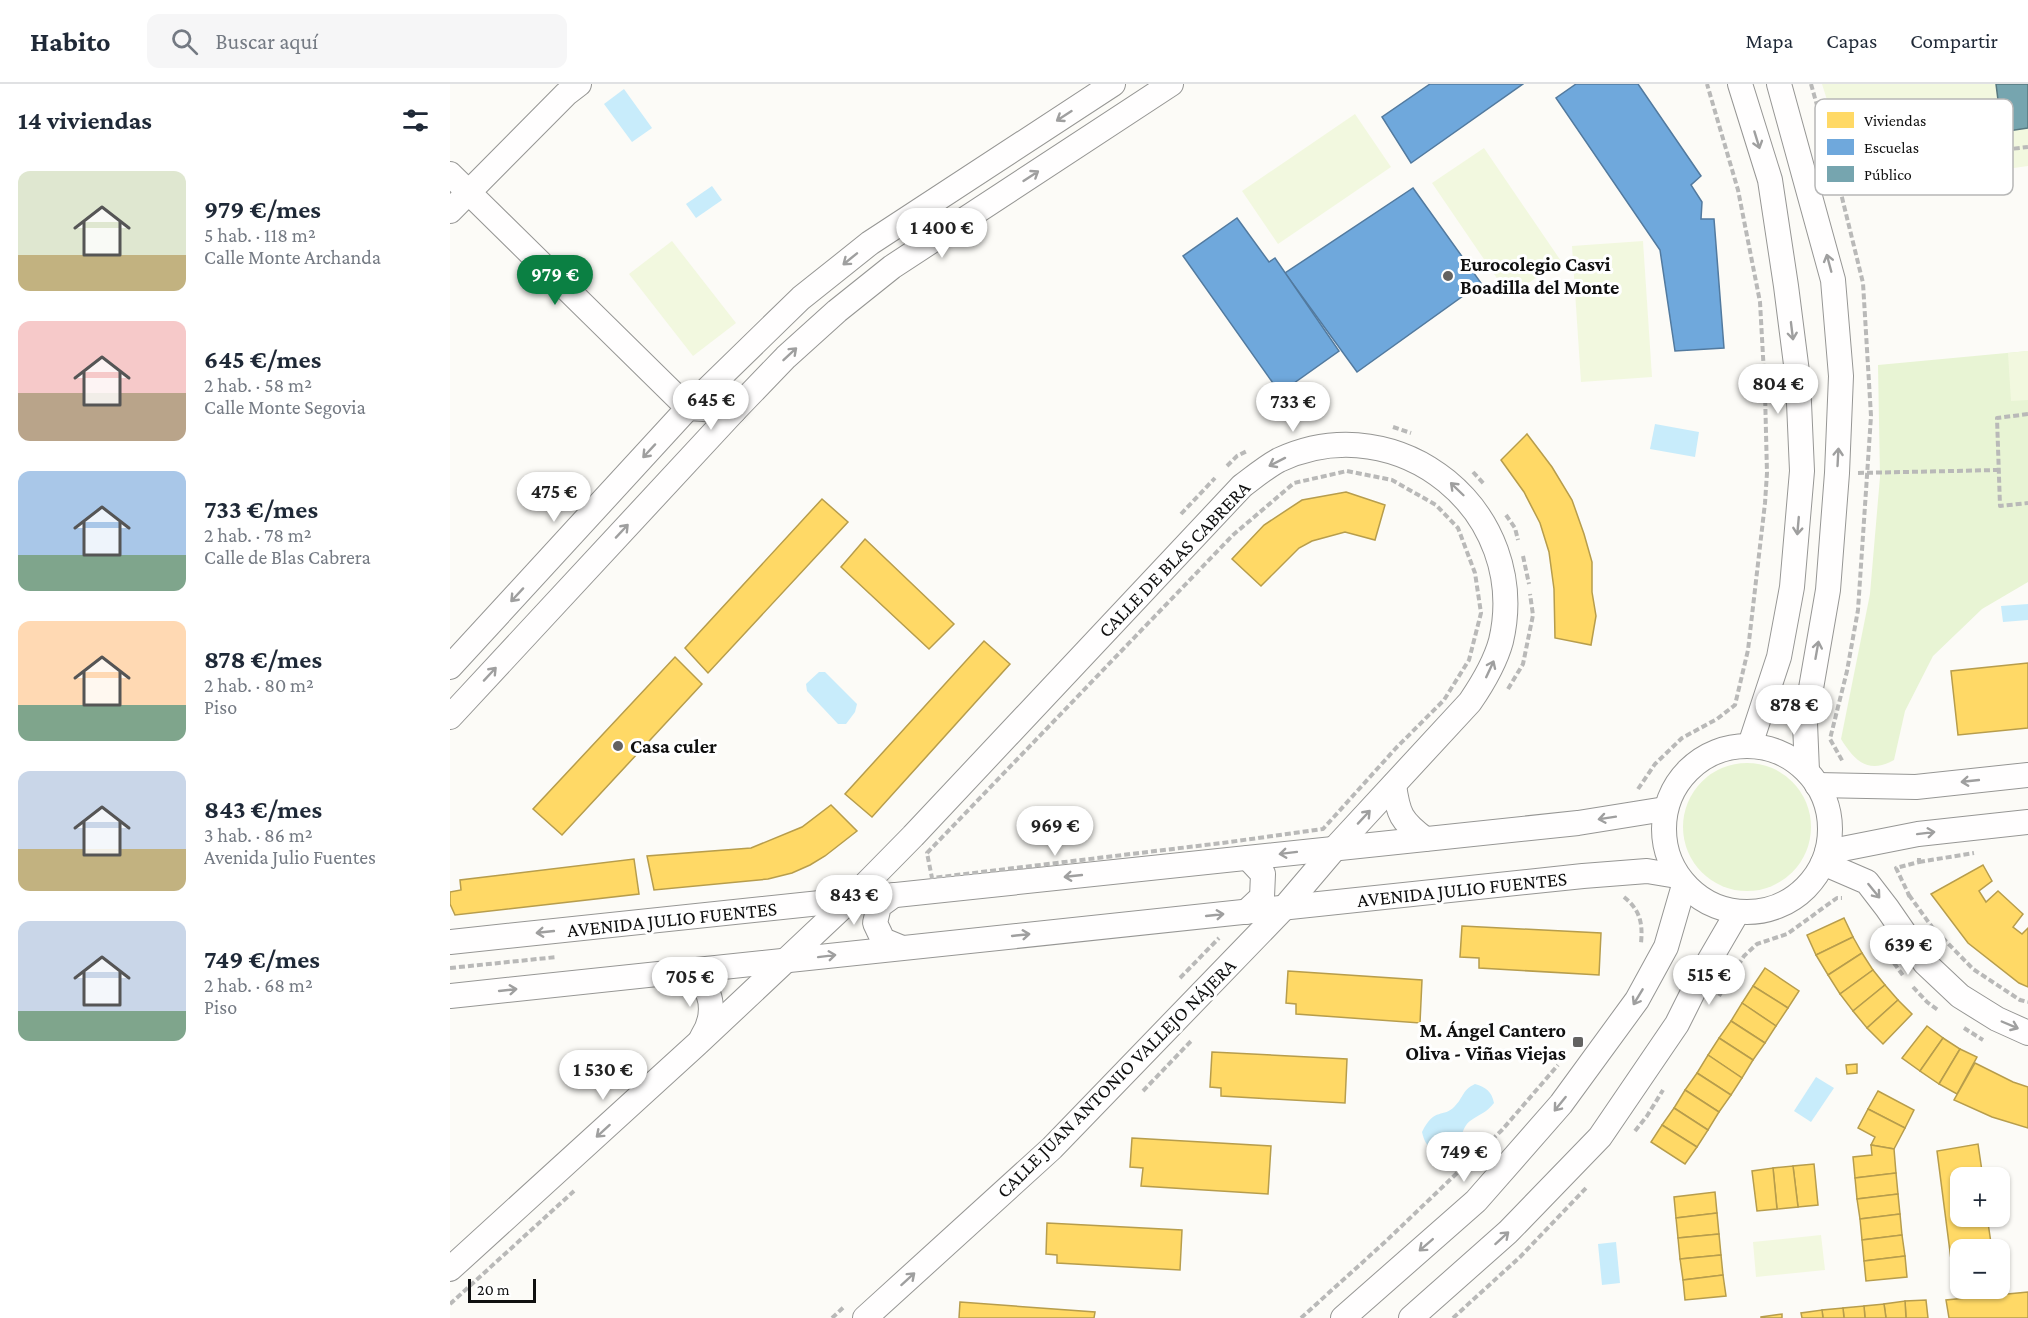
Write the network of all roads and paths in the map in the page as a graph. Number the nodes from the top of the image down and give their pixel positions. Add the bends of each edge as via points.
1 (579, 84) edge
2 (1113, 84) edge
3 (1171, 84) edge
4 (1707, 84) edge
5 (1740, 84) edge
6 (1779, 84) edge
7 (1811, 84) edge
8 (1145, 93) edge
9 (1815, 99) edge
10 (2028, 147) edge
11 (2013, 149) edge
12 (1815, 171) edge
13 (1804, 172) junction
14 (450, 174) edge
15 (1770, 180) junction
16 (1738, 190) junction
17 (469, 192) junction
18 (1841, 195) edge
19 (450, 212) edge
20 (688, 408) junction
21 (734, 411) junction
22 (2028, 414) edge
23 (1383, 426) dead end
24 (1413, 434) dead end
25 (1248, 451) dead end
26 (691, 458) junction
27 (1469, 470) dead end
28 (1998, 470) junction
29 (1837, 473) junction
30 (1868, 473) junction
31 (1485, 485) dead end
32 (2028, 503) edge
33 (1503, 511) dead end
34 (1174, 521) dead end
35 (450, 667) edge
36 (1507, 691) dead end
37 (450, 717) edge
38 (1750, 745) junction
39 (1396, 748) joint
40 (1850, 766) dead end
41 (2028, 775) edge
42 (1812, 778) junction
43 (1394, 785) junction
44 (1634, 793) dead end
45 (1665, 809) junction
46 (2028, 822) edge
47 (1918, 834) junction
48 (1425, 839) junction
49 (1335, 847) junction
50 (1248, 858) junction
51 (1825, 858) junction
52 (1681, 880) junction
53 (894, 895) junction
54 (1622, 895) dead end
55 (1909, 895) junction
56 (850, 900) junction
57 (1284, 908) junction
58 (1887, 908) junction
59 (1246, 912) junction
60 (1737, 913) junction
61 (1217, 930) dead end
62 (450, 942) edge
63 (900, 947) junction
64 (1637, 951) dead end
65 (783, 961) junction
66 (685, 971) junction
67 (1178, 981) dead end
68 (450, 996) edge
69 (2028, 1002) edge
70 (2028, 1032) edge
71 (1192, 1040) dead end
72 (697, 1044) junction
73 (1562, 1060) dead end
74 (1136, 1098) dead end
75 (578, 1187) dead end
76 (450, 1269) edge
77 (450, 1304) edge
78 (857, 1310) edge
79 (832, 1318) edge
80 (1301, 1318) edge
81 (1343, 1318) edge
82 (1410, 1318) edge

1 - 17 street
2 -> 20 street via 870,243 801,298
3 - 8 street
4 - 16 path
5 -> 15 street
6 - 13 street
7 - 9 path
21 -> 8 street via 812,334 892,267
10 - 11 path
12 - 13 path
29 -> 13 street via 1841,376 1833,279
14 - 17 street
15 - 16 path
15 -> 38 street via 1798,380 1802,471 1792,587 1779,657
16 - 44 path via 1760,303 1767,473 1748,650 1735,705 1682,738 1655,764
17 - 19 street
17 - 20 street
18 - 30 path via 1863,283 1871,416
20 - 21 street
20 - 26 street
20 -> 35 street
21 - 26 street
22 - 28 path via 1997,418
23 - 24 path
25 - 34 path via 1237,456
37 -> 26 street
27 - 31 path
28 - 30 path
28 - 32 path via 2000,506
29 - 30 path
42 -> 29 street via 1805,723 1828,590
30 - 40 path via 1858,610 1830,739 1841,761
33 - 36 path via 1515,528 1524,559 1533,615 1523,664
38 - 42 street via 1780,753
38 - 45 street via 1706,756 1674,788
39 - 39 path via 1444,700 1469,660 1480,613 1475,573 1458,528 1436,505 1392,480 1347,471 1294,483 1233,535 927,853 932,878 1323,829
41 -> 42 street via 1916,787
42 - 51 street via 1825,800 1829,817
43 - 48 street via 1397,806 1406,825
49 -> 43 street, CALLE DE BLAS CABRERA
43 -> 56 street, CALLE DE BLAS CABRERA via 1483,683 1502,631 1503,575 1483,523 1447,480 1409,457 1388,450 1343,444 1321,447 1279,461 1242,486
45 -> 48 street, AVENIDA JULIO FUENTES via 1578,823
45 - 52 street via 1667,855
47 -> 46 street
47 - 51 street
47 - 55 path via 1919,862 1896,868
48 - 49 street, AVENIDA JULIO FUENTES
49 -> 50 street, AVENIDA JULIO FUENTES
49 - 57 street, CALLE DE BLAS CABRERA
50 -> 53 street, AVENIDA JULIO FUENTES
50 - 59 street via 1263,874 1262,897
51 -> 58 street via 1867,882
51 - 60 street via 1809,885 1788,902 1764,911
52 - 57 street, AVENIDA JULIO FUENTES via 1647,871
52 - 60 street via 1700,899
52 -> 81 street via 1666,947 1637,1000 1561,1104 1476,1201
53 - 56 street, AVENIDA JULIO FUENTES
53 - 63 street via 879,906 875,923 883,940
54 - 64 path via 1642,921 1642,942
55 - 58 path
55 - 69 path via 1932,927 1972,969
56 -> 62 street, AVENIDA JULIO FUENTES
56 - 65 street, CALLE DE BLAS CABRERA
57 - 59 street, AVENIDA JULIO FUENTES
78 -> 57 street, CALLE JUAN ANTONIO VALLEJO NÁJERA via 1052,1148
58 -> 70 street via 1925,963 1960,996 1997,1019
63 -> 59 street, AVENIDA JULIO FUENTES
82 -> 60 street via 1508,1232 1600,1137 1677,1024
61 - 67 path via 1219,938
65 -> 63 street, AVENIDA JULIO FUENTES
65 - 66 street, AVENIDA JULIO FUENTES
65 - 72 street, CALLE DE BLAS CABRERA
68 -> 66 street, AVENIDA JULIO FUENTES
66 - 72 street via 702,984 711,1004 710,1026
71 - 74 path
72 -> 76 street, CALLE DE BLAS CABRERA
73 - 80 path via 1502,1130
75 - 77 path
78 - 79 path

